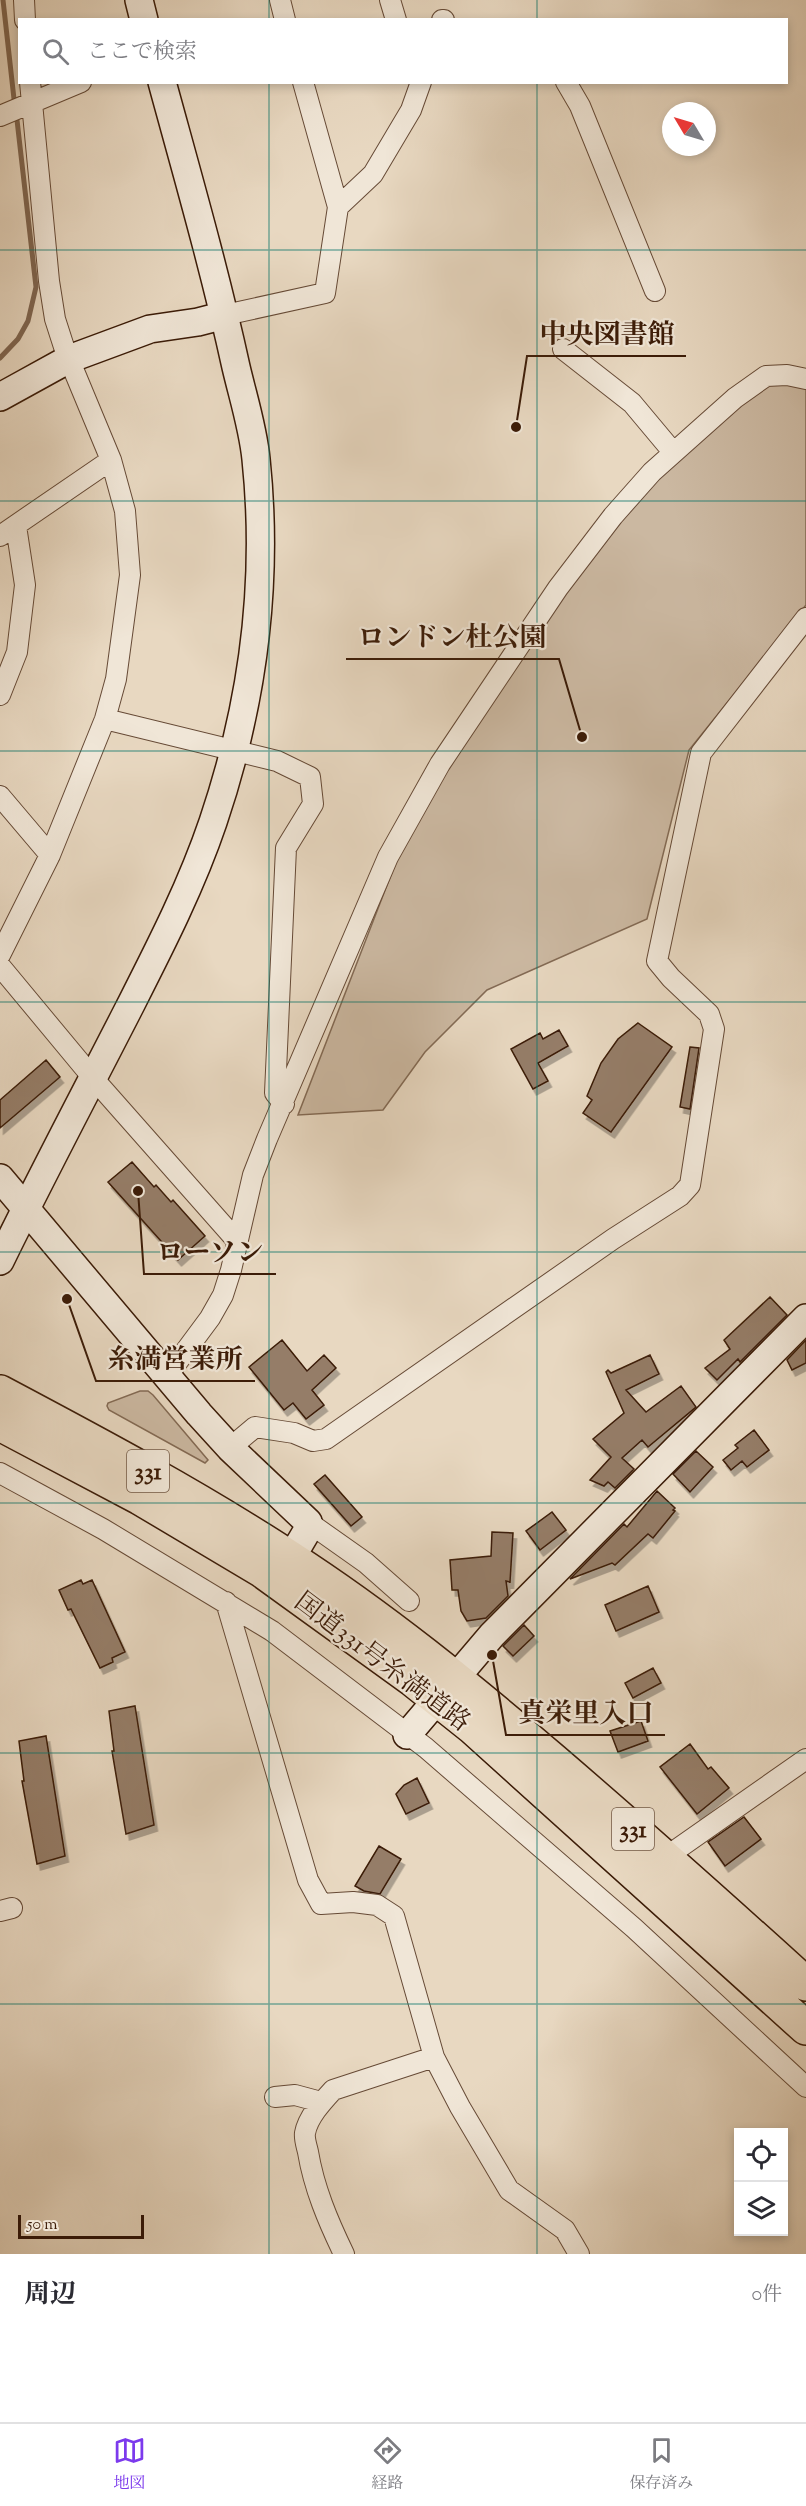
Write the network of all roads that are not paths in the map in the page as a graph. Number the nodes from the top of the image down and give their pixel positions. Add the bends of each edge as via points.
1 (24, 0) edge
2 (139, 0) edge
3 (280, 0) edge
4 (390, 0) edge
5 (26, 18) edge
6 (144, 18) edge
7 (284, 18) edge
8 (395, 18) edge
9 (30, 84) edge
10 (76, 84) edge
11 (163, 84) edge
12 (304, 84) edge
13 (567, 84) edge
14 (417, 86) edge
15 (32, 102) junction
16 (0, 116) edge
17 (338, 207) junction
18 (656, 291) dead end
19 (225, 315) junction
20 (562, 349) dead end
21 (69, 359) junction
22 (806, 379) edge
23 (0, 397) edge
24 (673, 453) junction
25 (111, 460) junction
26 (8, 531) edge
27 (806, 618) edge
28 (0, 695) edge
29 (105, 719) junction
30 (234, 751) junction
31 (0, 796) edge
32 (50, 855) junction
33 (0, 955) edge
34 (0, 966) edge
35 (93, 1078) junction
36 (284, 1104) junction
37 (0, 1178) edge
38 (26, 1209) junction
39 (237, 1241) junction
40 (0, 1261) edge
41 (806, 1318) edge
42 (167, 1376) junction
43 (0, 1392) edge
44 (0, 1424) edge
45 (230, 1448) junction
46 (0, 1473) edge
47 (308, 1522) junction
48 (291, 1558) junction
49 (409, 1601) dead end
50 (226, 1602) junction
51 (447, 1689) junction
52 (407, 1735) junction
53 (806, 1759) edge
54 (666, 1857) junction
55 (806, 1984) edge
56 (806, 2028) edge
57 (434, 2057) junction
58 (806, 2087) edge
59 (275, 2097) dead end
60 (321, 2102) junction
61 (344, 2254) edge
62 (579, 2254) edge

1 - 5 street
2 - 6 street
3 - 7 street
4 - 8 street
9 - 15 street
10 - 15 street
11 - 19 street
12 - 17 street
13 - 18 street via 580,106
14 - 17 street via 411,110 374,174
15 - 16 street
15 - 21 street via 49,281 55,319
17 - 19 street via 324,293
19 - 21 street via 150,328
19 - 30 street via 256,455 262,546 255,644
20 - 24 street via 632,403
21 - 23 street
21 - 25 street
22 - 24 street via 766,376
24 - 36 street via 613,516 558,588 440,764 388,857
25 - 26 street
25 - 29 street via 125,512 130,575 116,679
26 - 28 street via 25,585 17,652
27 - 45 street via 701,753 657,961 709,1014 714,1029 690,1185 680,1196 603,1245 326,1439 313,1441 294,1433 255,1427
29 - 30 street
29 - 32 street
30 - 35 street via 191,878
30 - 36 street via 277,761 310,777 313,804 286,848 275,1093
31 - 32 street
32 - 33 street
34 - 35 street
35 - 38 street
35 - 39 street
36 - 39 street via 253,1175
37 - 38 street
38 - 40 street
38 - 42 street
39 - 42 street via 223,1295
41 - 51 street via 492,1635
42 - 45 street
43 - 48 highway, 国道331号糸満道路 / 331 via 150,1472
44 - 51 highway, 国道331号糸満道路 / 331 via 140,1498
45 - 47 street
46 - 50 street
47 - 48 street
47 - 49 street via 366,1563
48 - 51 highway, 国道331号糸満道路 / 331
50 - 52 street via 272,1631
50 - 57 street via 308,1880 321,1904 377,1905 394,1916
51 - 52 street
51 - 54 highway, 国道331号糸満道路 / 331
51 - 56 highway, 国道331号糸満道路 / 331
52 - 58 street via 634,1928
53 - 54 street
54 - 55 highway, 国道331号糸満道路 / 331
57 - 60 street via 333,2091
57 - 62 street via 509,2190 565,2230
59 - 60 street via 295,2095
60 - 61 street via 305,2134 320,2199

